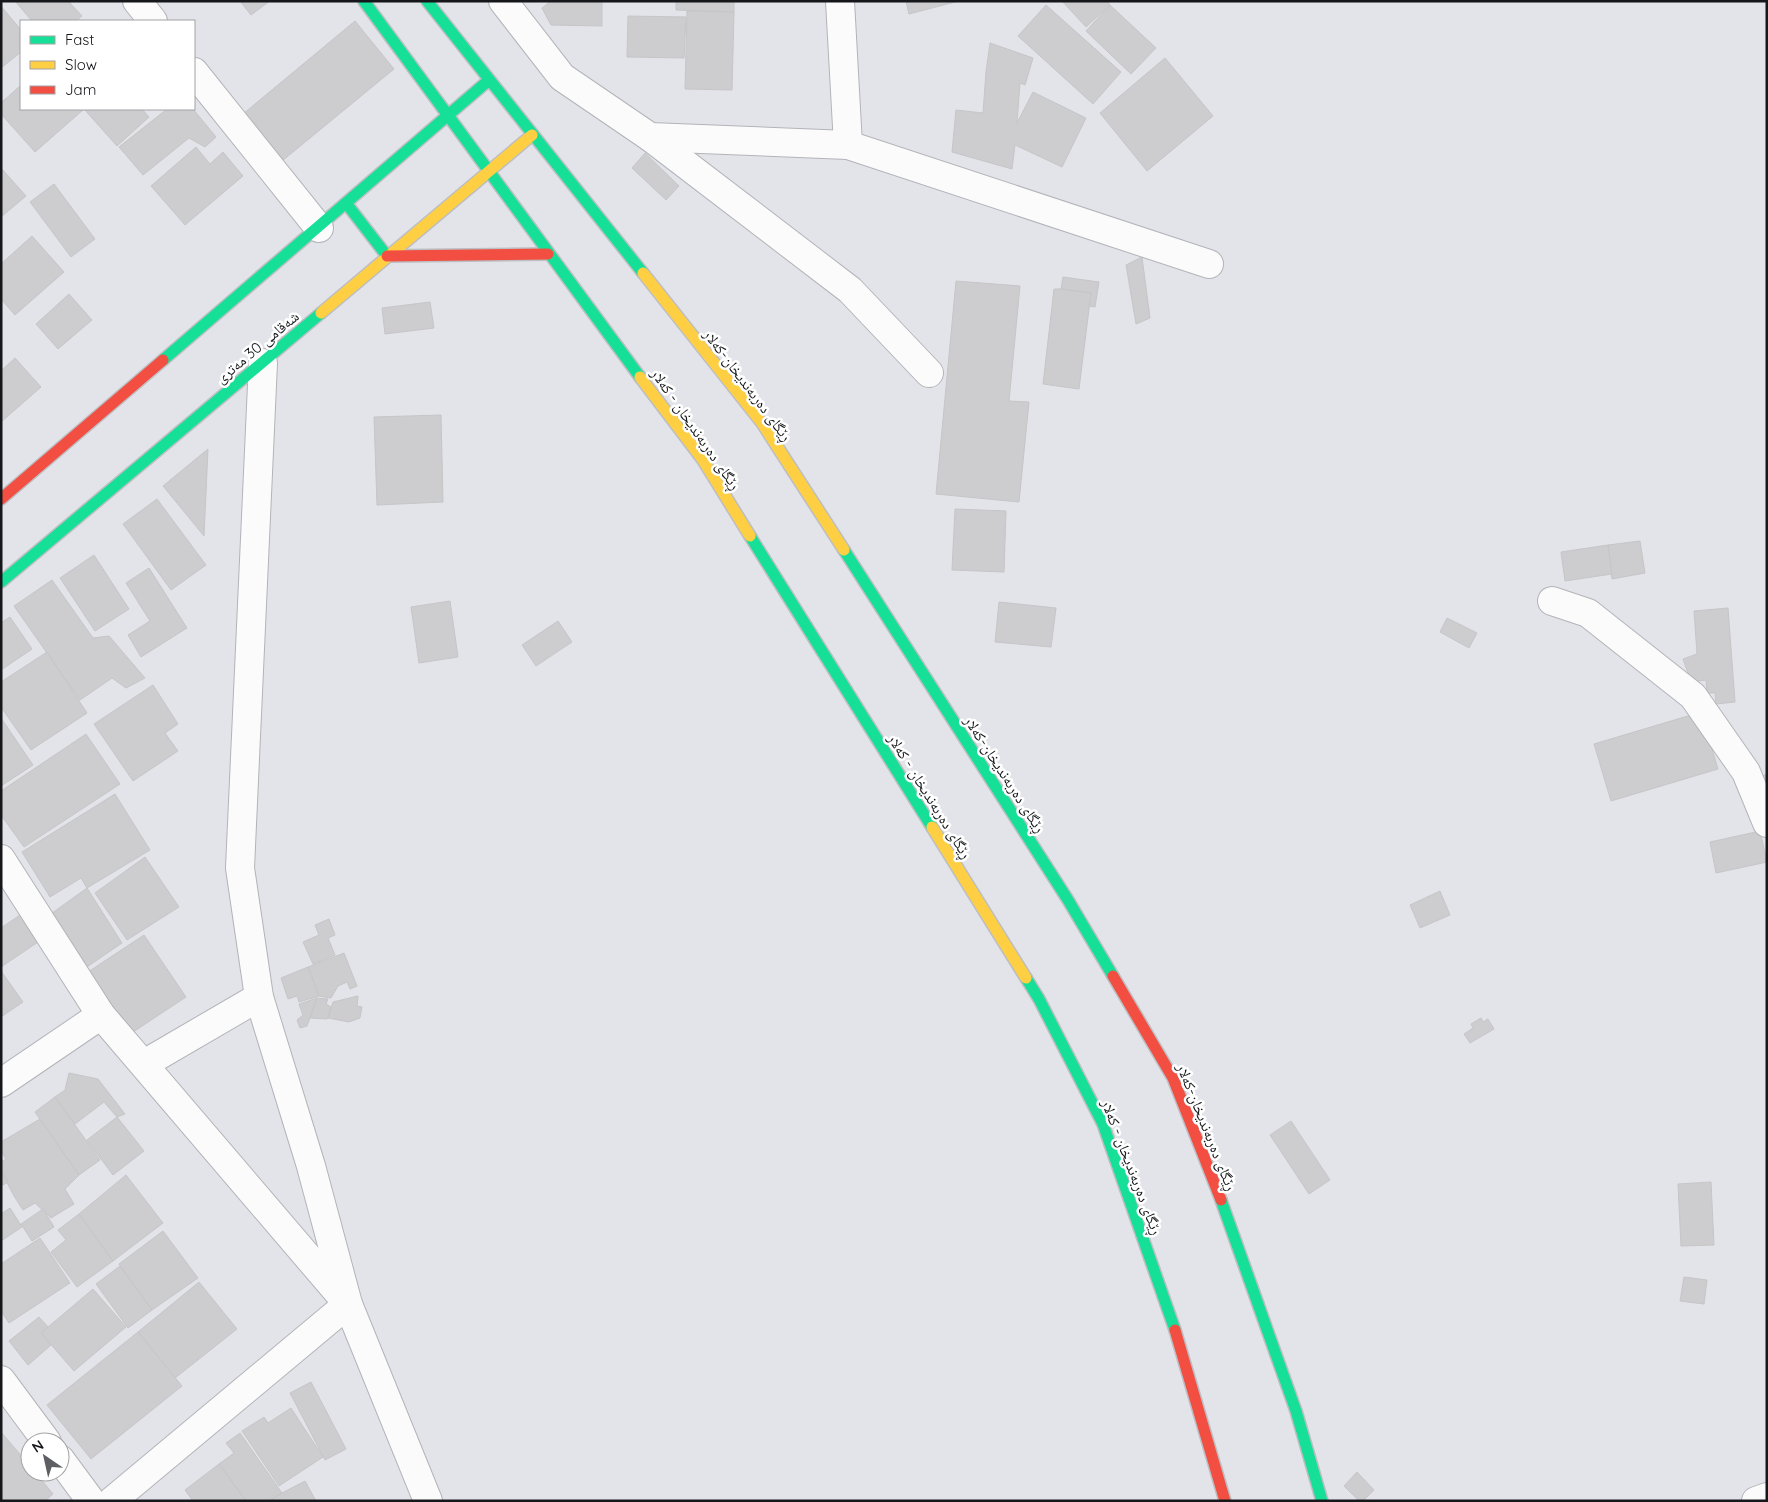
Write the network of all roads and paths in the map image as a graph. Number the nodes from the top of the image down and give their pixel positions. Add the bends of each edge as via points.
1 (137, 1) edge
2 (364, 1) edge
3 (428, 1) edge
4 (503, 1) edge
5 (840, 1) edge
6 (152, 20) edge
7 (195, 73) edge
8 (489, 80) junction
9 (448, 115) junction
10 (532, 135) junction
11 (650, 138) junction
12 (848, 145) junction
13 (489, 170) junction
14 (346, 203) junction
15 (319, 228) junction
16 (548, 254) junction
17 (388, 256) junction
18 (1210, 264) dead end
19 (263, 363) junction
20 (929, 373) dead end
21 (4, 490) edge
22 (1, 582) edge
23 (1552, 601) dead end
24 (1767, 823) edge
25 (1, 859) edge
26 (260, 997) junction
27 (101, 1015) junction
28 (144, 1064) junction
29 (1, 1083) edge
30 (348, 1304) junction
31 (1, 1380) edge
32 (40, 1432) edge
33 (70, 1473) edge
34 (1767, 1497) edge
35 (91, 1501) edge
36 (112, 1501) edge
37 (428, 1501) edge
38 (1225, 1501) edge
39 (1322, 1501) edge
40 (1756, 1501) edge

1 - 6 street
2 - 9 main road, ڕێگای دەربەندیخان - کەلار
3 - 8 main road, ڕێگای دەربەندیخان-کەلار
4 - 11 street via 562,77
5 - 12 street
7 - 15 street
8 - 9 main road
8 - 10 main road, ڕێگای دەربەندیخان-کەلار
9 - 13 main road, ڕێگای دەربەندیخان - کەلار
9 - 14 main road
10 - 13 main road, شەقامی 30 مەتری
10 - 39 main road, ڕێگای دەربەندیخان-کەلار via 762,423 1068,900 1173,1078 1220,1196 1296,1411
11 - 12 street
11 - 20 street via 850,290
12 - 18 street
13 - 16 main road, ڕێگای دەربەندیخان - کەلار
13 - 17 main road, شەقامی 30 مەتری
14 - 15 main road
14 - 17 main road
15 - 21 main road
16 - 17 main road
16 - 38 main road, ڕێگای دەربەندیخان - کەلار via 703,460 1040,999 1103,1124 1176,1332
17 - 19 main road, شەقامی 30 مەتری
19 - 22 main road, شەقامی 30 مەتری
19 - 26 street via 240,868
23 - 24 street via 1588,613 1692,696 1746,772
25 - 27 street
26 - 28 street
26 - 30 street via 312,1166
27 - 28 street
27 - 29 street
28 - 30 street
30 - 36 street
30 - 37 street
31 - 32 street
33 - 35 street
34 - 40 street

